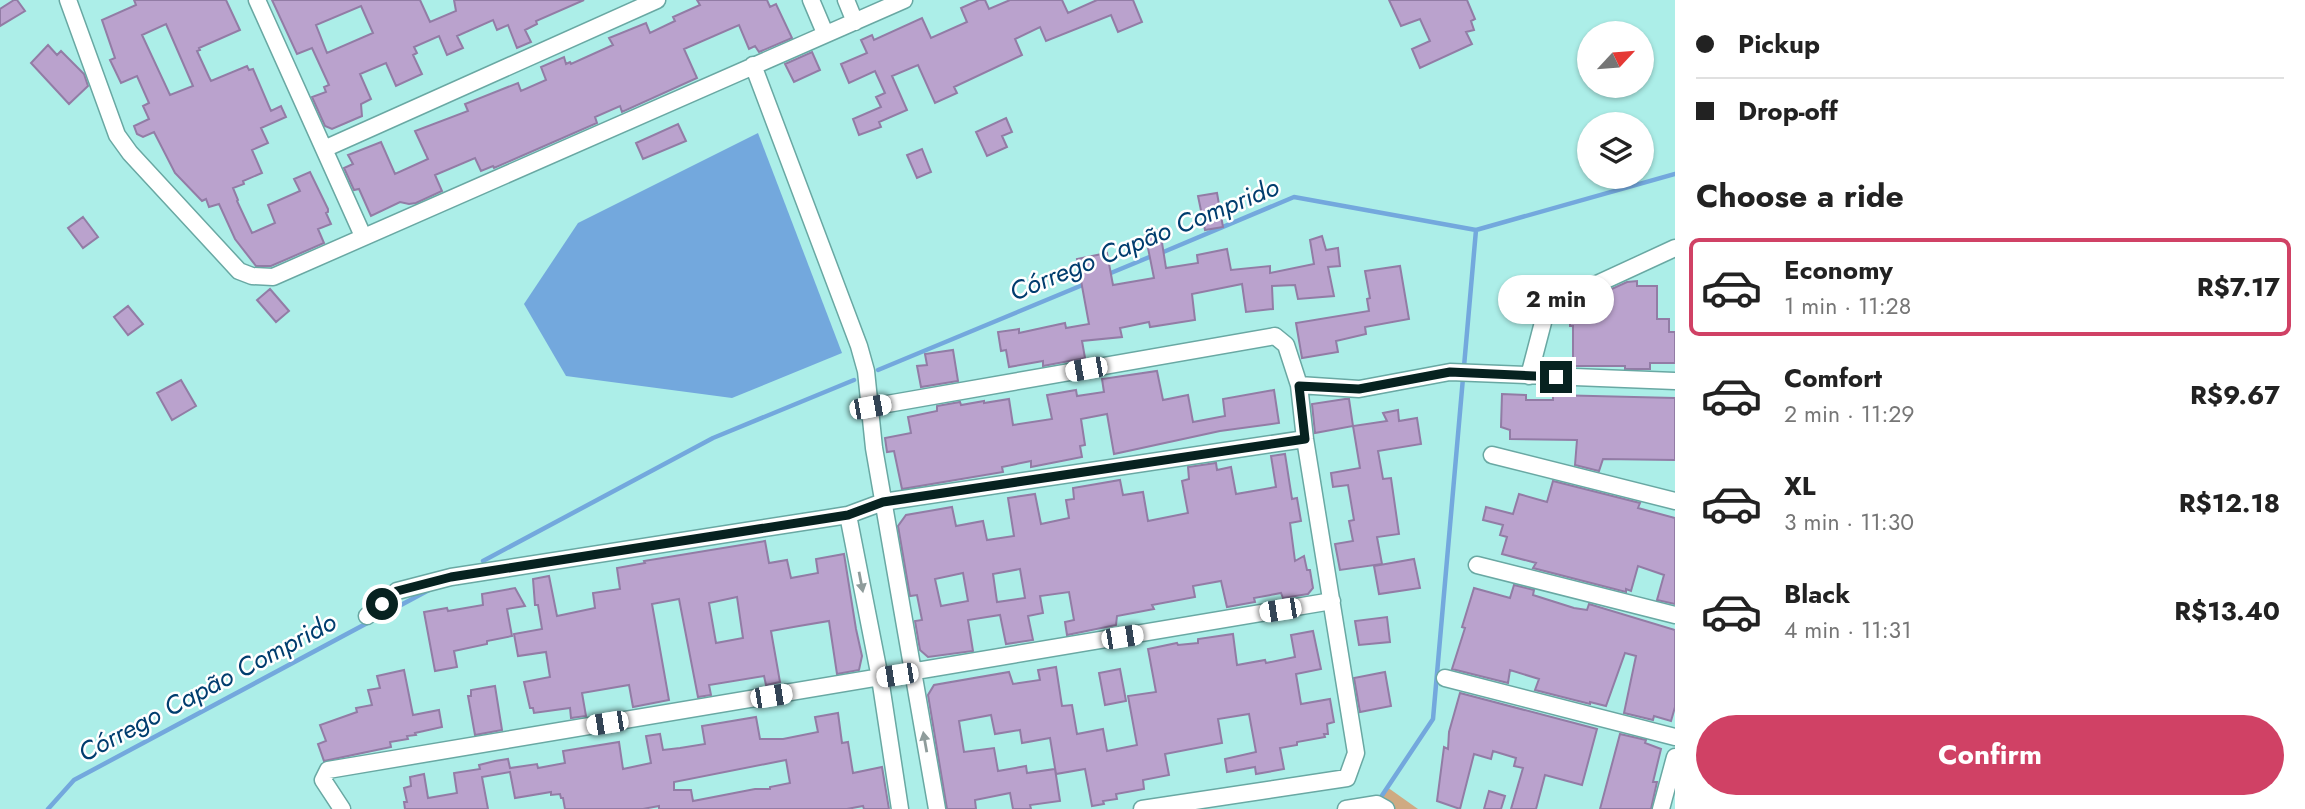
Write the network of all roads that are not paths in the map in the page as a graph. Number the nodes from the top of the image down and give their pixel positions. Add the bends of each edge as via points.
1 (68, 0) edge
2 (257, 0) edge
3 (657, 0) edge
4 (811, 0) edge
5 (846, 0) edge
6 (904, 0) edge
7 (855, 22) junction
8 (825, 33) junction
9 (752, 65) junction
10 (324, 149) junction
11 (363, 236) junction
12 (1675, 248) edge
13 (1529, 376) junction
14 (1675, 381) edge
15 (1299, 386) junction
16 (870, 407) junction
17 (1305, 439) junction
18 (1492, 455) dead end
19 (1675, 501) edge
20 (883, 502) junction
21 (848, 515) junction
22 (1477, 565) dead end
23 (1332, 601) junction
24 (1675, 615) edge
25 (367, 616) dead end
26 (913, 673) junction
27 (880, 678) junction
28 (1445, 678) dead end
29 (1675, 737) edge
30 (1675, 757) edge
31 (342, 809) edge
32 (900, 809) edge
33 (937, 809) edge
34 (1142, 809) edge
35 (1346, 809) edge
36 (1386, 809) edge
37 (1661, 809) edge

1 - 11 street via 117,135 239,271 273,277
2 - 10 street
3 - 10 street
4 - 8 street
5 - 7 street
6 - 7 street
7 - 8 street
8 - 9 street
9 - 11 street
9 - 16 street via 859,346
10 - 11 street
12 - 13 street via 1547,307
13 - 14 street
13 - 15 street via 1450,372 1359,389
15 - 16 street via 1286,345 1275,336
15 - 17 street
16 - 20 street
17 - 20 street
17 - 23 street
18 - 19 street
20 - 21 street
20 - 26 street
21 - 25 street via 451,577 397,591
21 -> 27 street
22 - 24 street
23 - 26 street
23 - 34 street via 1356,753 1347,778
26 - 27 street
33 -> 26 street
27 - 31 street via 328,770 323,780
27 - 32 street
28 - 29 street
30 - 37 street
35 - 36 street via 1377,804

